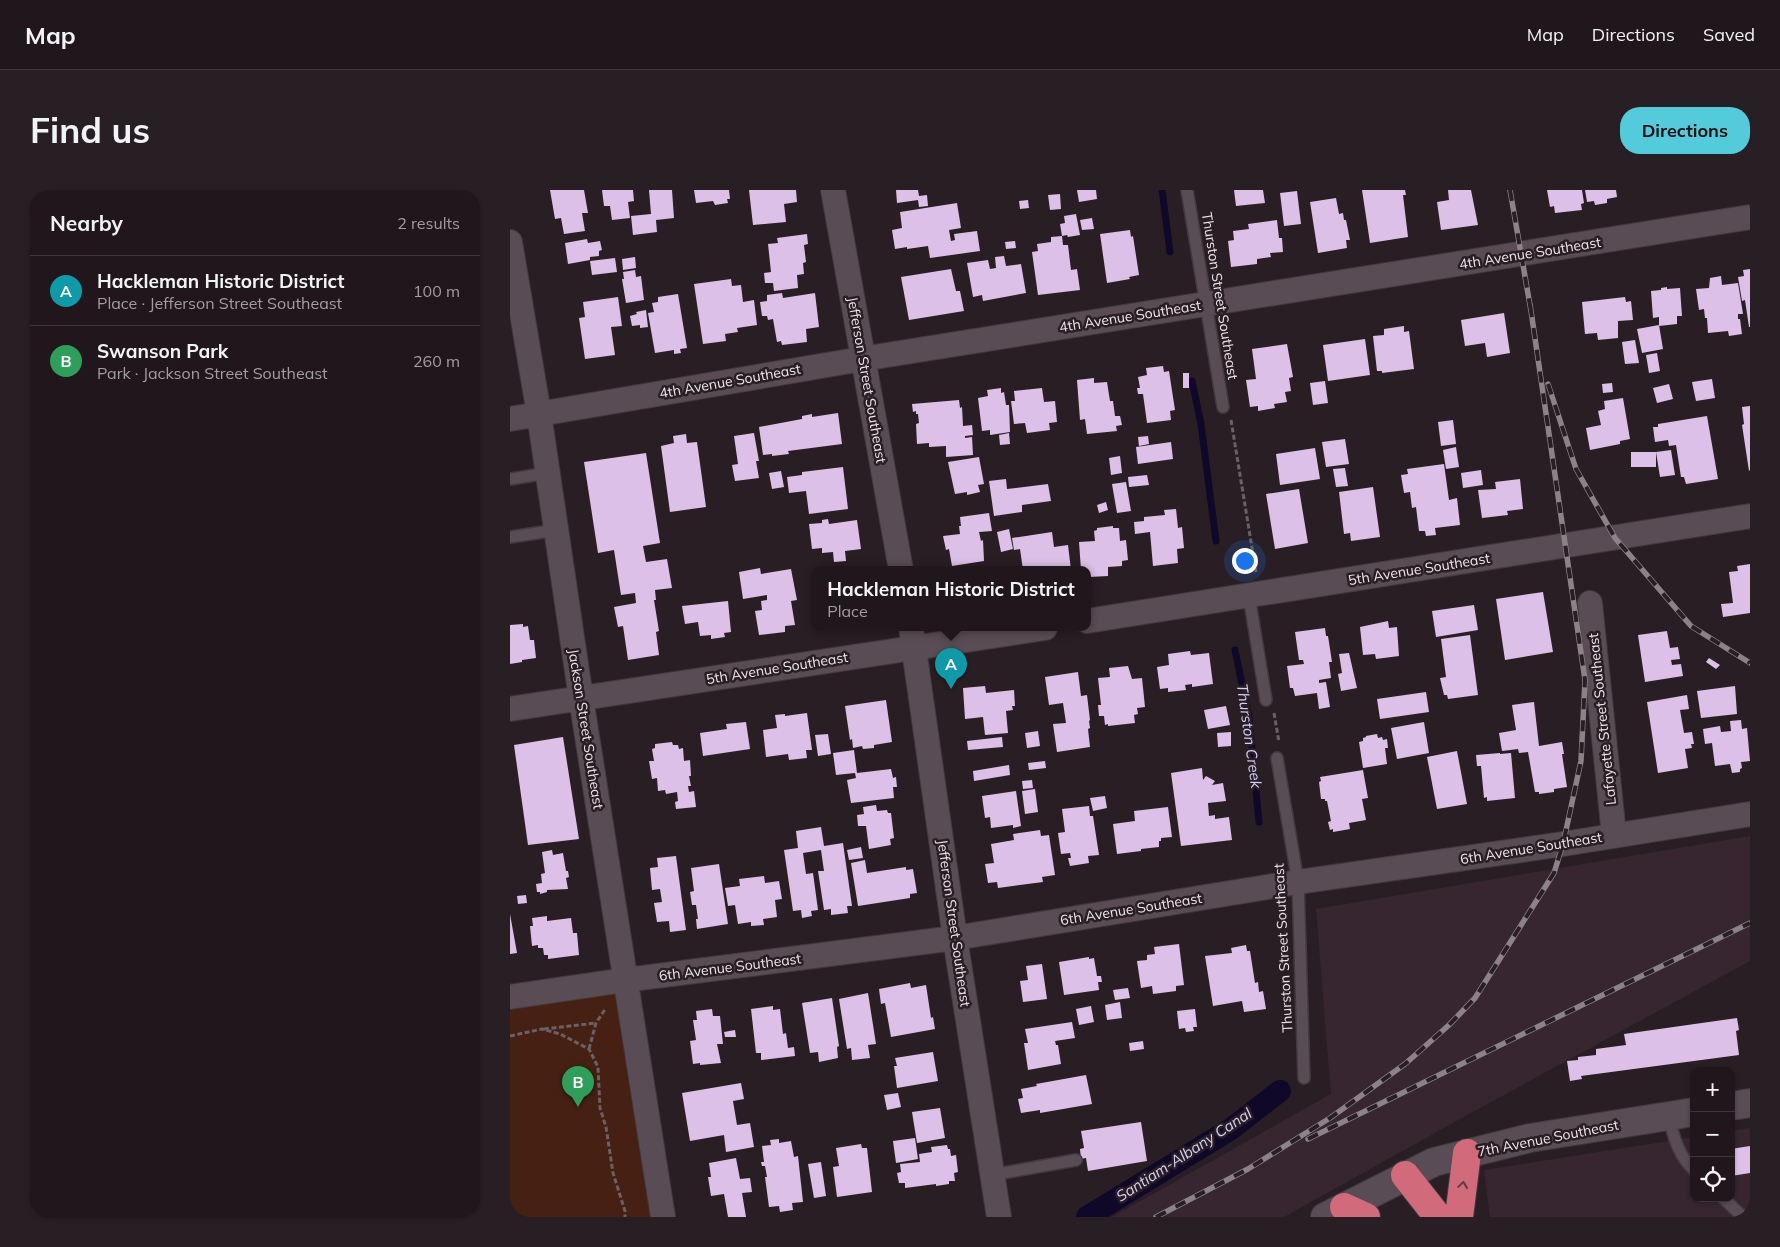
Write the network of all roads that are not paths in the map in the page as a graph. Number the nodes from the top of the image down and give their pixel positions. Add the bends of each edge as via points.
1 (834, 190) edge
2 (1187, 190) edge
3 (1750, 217) edge
4 (510, 242) edge
5 (1206, 304) junction
6 (862, 359) junction
7 (1223, 407) road end
8 (539, 414) junction
9 (510, 419) edge
10 (548, 473) junction
11 (510, 479) edge
12 (1750, 516) edge
13 (556, 530) junction
14 (510, 537) edge
15 (900, 566) edge
16 (1254, 595) junction
17 (1590, 603) dead end
18 (1091, 620) edge
19 (1005, 631) edge
20 (913, 638) edge
21 (581, 698) junction
22 (1266, 700) road end
23 (510, 710) edge
24 (1277, 758) road end
25 (1750, 814) edge
26 (1614, 835) junction
27 (1298, 882) junction
28 (956, 938) junction
29 (625, 980) junction
30 (510, 997) edge
31 (1304, 1078) dead end
32 (1750, 1103) edge
33 (1735, 1105) edge
34 (1681, 1114) edge
35 (1468, 1153) junction
36 (1076, 1160) dead end
37 (1690, 1166) edge
38 (992, 1176) junction
39 (1405, 1176) junction
40 (1727, 1202) edge
41 (1345, 1214) edge
42 (662, 1217) edge
43 (998, 1217) edge
44 (1438, 1217) edge
45 (1459, 1217) edge
46 (1743, 1217) edge

1 - 6 street, Jefferson Street Southeast
2 - 5 lane, Thurston Street Southeast
3 - 5 street, 4th Avenue Southeast
4 - 8 street, Jackson Street Southeast
5 - 6 street, 4th Avenue Southeast
5 - 7 lane, Thurston Street Southeast
6 - 8 street, 4th Avenue Southeast
6 - 15 street, Jefferson Street Southeast
8 - 9 street, 4th Avenue Southeast
8 - 10 street, Jackson Street Southeast
10 - 11 lane
10 - 13 street, Jackson Street Southeast
12 - 16 street, 5th Avenue Southeast
13 - 14 lane
13 - 21 street, Jackson Street Southeast
16 - 18 street, 5th Avenue Southeast
16 - 22 lane
17 - 26 street, Lafayette Street Southeast
19 - 20 street, 5th Avenue Southeast
20 - 21 street, 5th Avenue Southeast
20 - 28 street, Jefferson Street Southeast
21 - 23 street, 5th Avenue Southeast
21 - 29 street, Jackson Street Southeast
24 - 27 lane, Thurston Street Southeast
25 - 26 street, 6th Avenue Southeast
26 - 27 street, 6th Avenue Southeast
27 - 28 street, 6th Avenue Southeast
27 - 31 lane, Thurston Street Southeast
28 - 29 street, 6th Avenue Southeast
28 - 38 street, Jefferson Street Southeast
29 - 30 street, 6th Avenue Southeast
29 - 42 street, Jackson Street Southeast
32 - 33 street
34 - 35 street, 7th Avenue Southeast via 1530,1138
34 - 37 lane via 1672,1134
35 - 39 street, 7th Avenue Southeast via 1434,1162
45 -> 35 highway
36 - 38 lane
38 - 43 street, Jefferson Street Southeast
39 - 41 street
39 - 44 highway
40 - 46 lane

